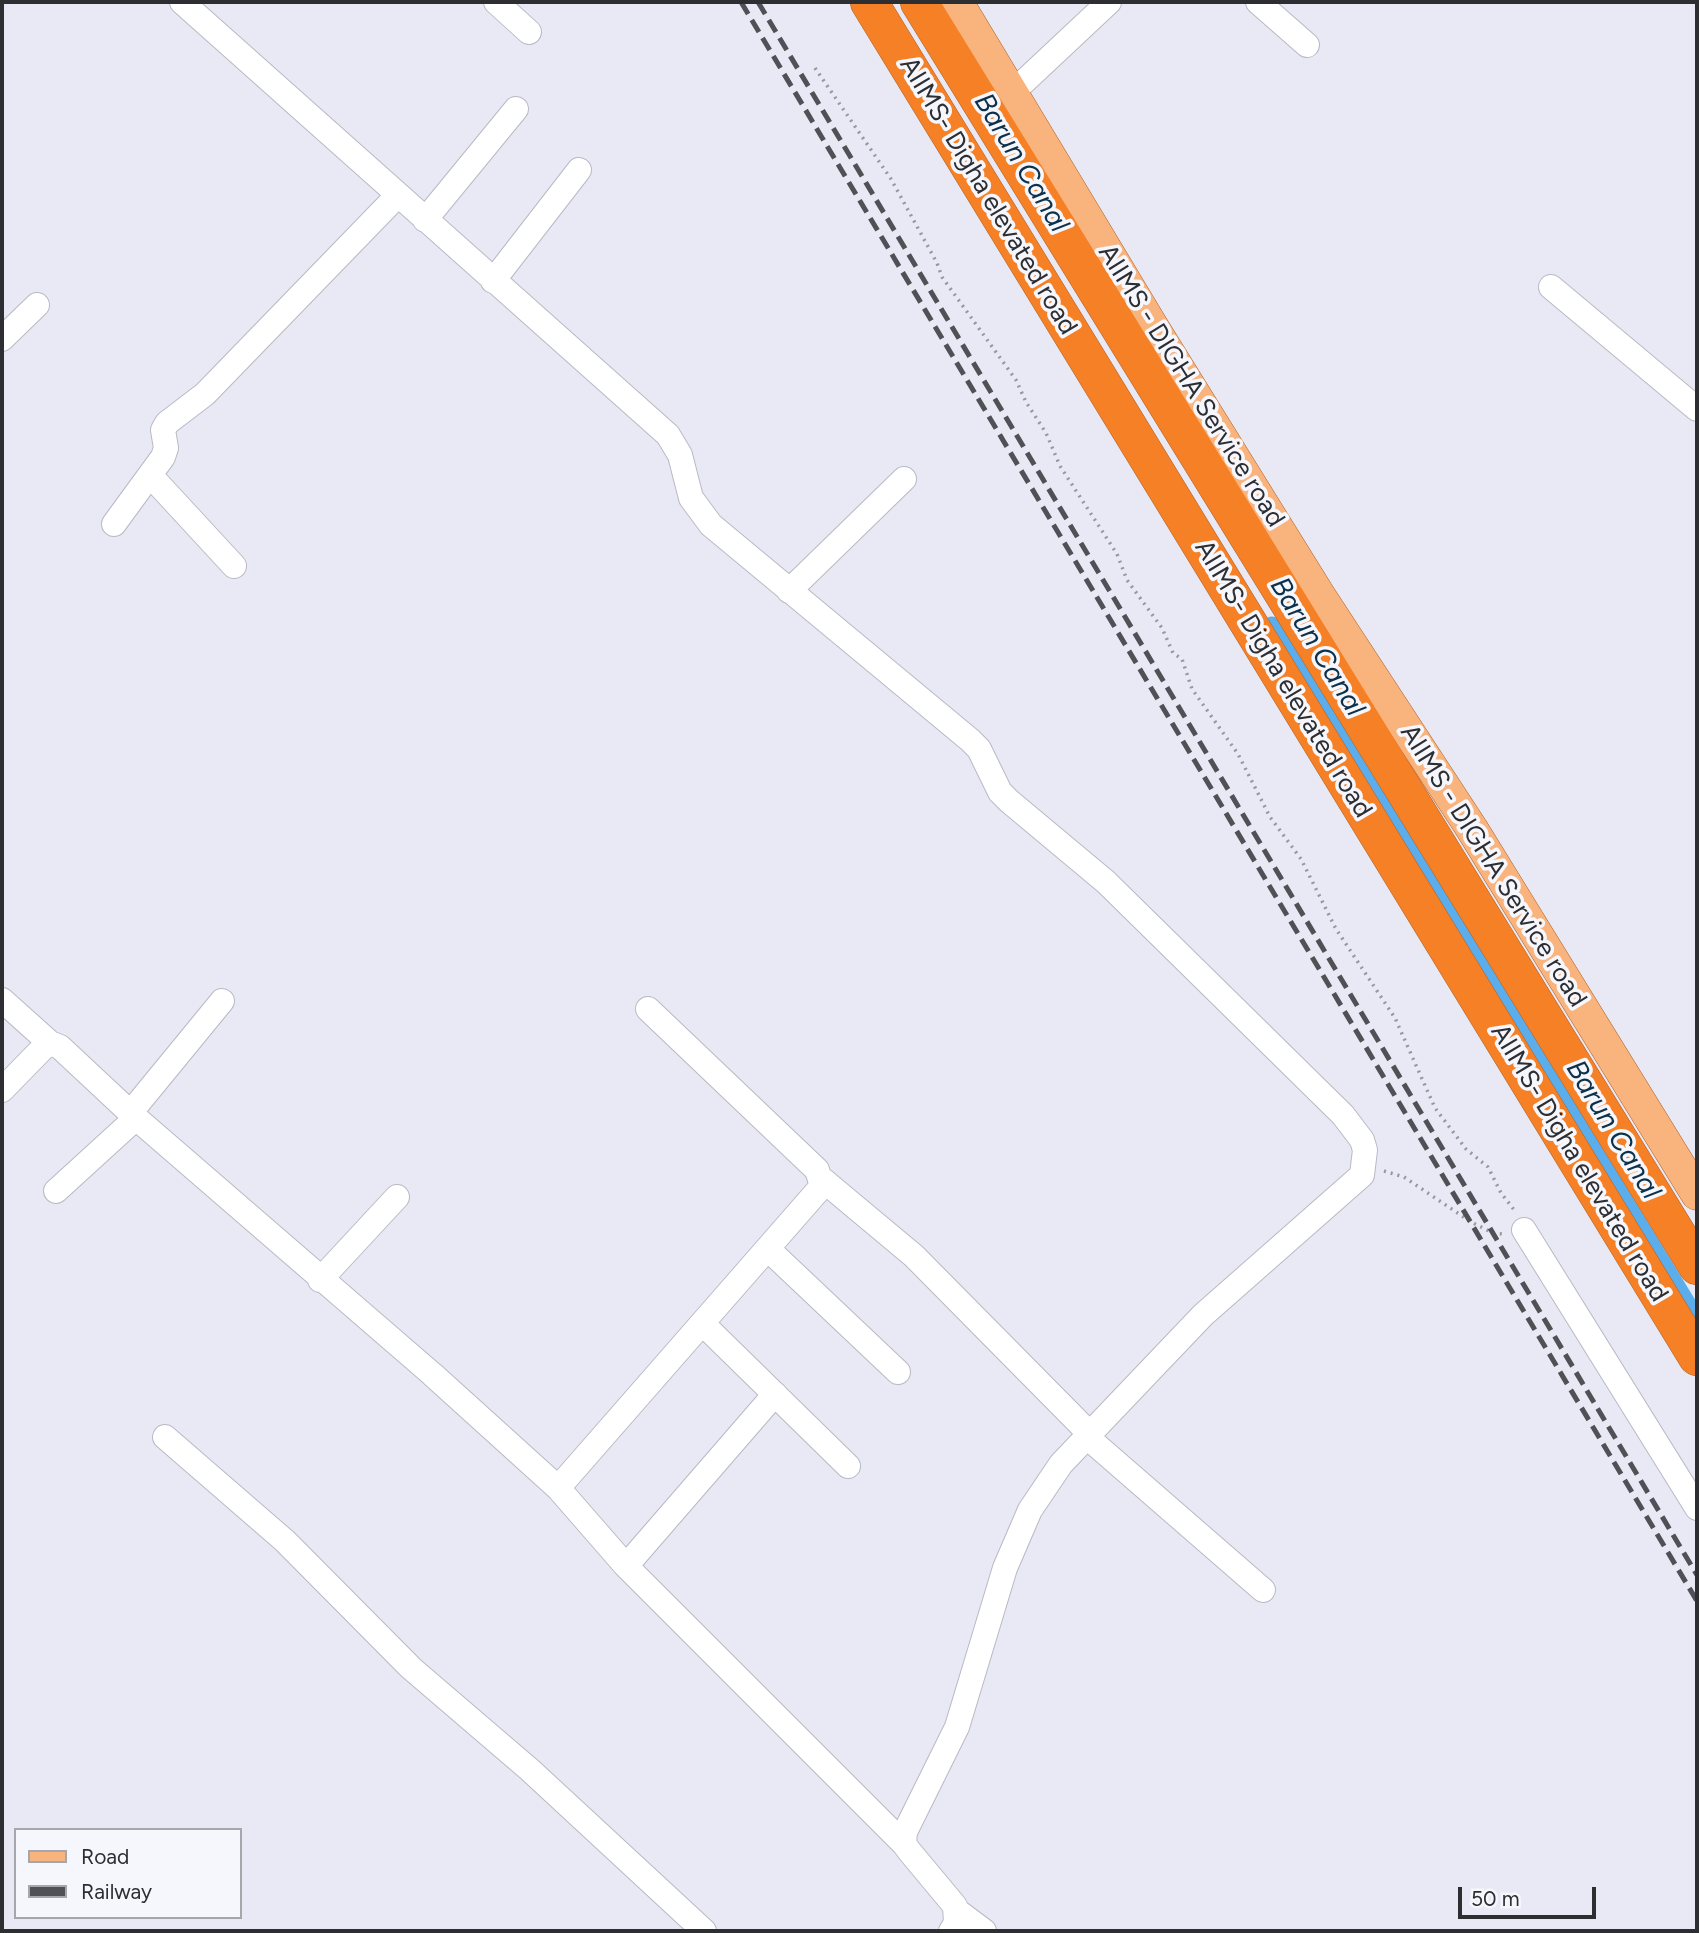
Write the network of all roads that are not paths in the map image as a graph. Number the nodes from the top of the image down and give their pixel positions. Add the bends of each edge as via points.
1 (181, 2) edge
2 (496, 2) edge
3 (869, 2) edge
4 (919, 2) edge
5 (957, 2) edge
6 (1109, 2) edge
7 (1258, 2) edge
8 (529, 32) dead end
9 (1307, 45) dead end
10 (1013, 92) junction
11 (516, 109) dead end
12 (579, 170) dead end
13 (397, 196) junction
14 (425, 220) junction
15 (493, 281) junction
16 (1551, 287) dead end
17 (37, 305) dead end
18 (2, 339) edge
19 (1697, 409) edge
20 (150, 475) junction
21 (904, 479) dead end
22 (114, 524) dead end
23 (234, 566) dead end
24 (789, 591) junction
25 (2, 1000) edge
26 (222, 1001) dead end
27 (648, 1009) dead end
28 (50, 1043) junction
29 (2, 1090) edge
30 (133, 1115) junction
31 (823, 1180) junction
32 (56, 1191) dead end
33 (1697, 1194) edge
34 (397, 1197) dead end
35 (1524, 1230) road end
36 (769, 1250) junction
37 (1697, 1266) edge
38 (320, 1280) junction
39 (705, 1325) junction
40 (1697, 1357) edge
41 (898, 1372) dead end
42 (775, 1394) junction
43 (1088, 1435) junction
44 (165, 1437) dead end
45 (848, 1466) dead end
46 (558, 1488) junction
47 (1697, 1508) edge
48 (626, 1566) junction
49 (1264, 1590) dead end
50 (904, 1844) junction
51 (954, 1920) edge
52 (704, 1931) edge
53 (984, 1931) edge

1 - 13 street
2 - 8 street
3 - 40 highway, AIIMS- Digha elevated road
4 - 37 highway, AIIMS- Digha elevated road
5 - 10 main road, AIIMS - DIGHA Service road
6 - 10 street
7 - 9 street
10 - 33 main road, AIIMS - DIGHA Service road via 1152,326 1472,829
11 - 14 street
12 - 15 street
13 - 14 street
13 - 20 street via 205,394 167,423 163,430 165,452
14 - 15 street
15 - 24 street via 668,435 699,511 728,542
16 - 19 street
17 - 18 street
20 - 22 street
20 - 23 street
21 - 24 street
24 - 43 street via 970,740 1000,792 1106,882 1343,1115 1365,1150 1362,1175 1203,1315
25 - 28 street
26 - 30 street
27 - 31 street
28 - 29 street
28 - 30 street via 60,1047
30 - 32 street
30 - 38 street
31 - 36 street via 819,1192
31 - 43 street via 915,1256
34 - 38 street
35 - 47 street
36 - 39 street
36 - 41 street
38 - 46 street
39 - 42 street
39 - 46 street
42 - 45 street
42 - 48 street
43 - 49 street
43 - 50 street via 1030,1510 1005,1568 948,1751 912,1815
44 - 52 street via 285,1541 411,1668 530,1770
46 - 48 street
48 - 50 street
50 - 51 street via 947,1894
51 - 53 street

